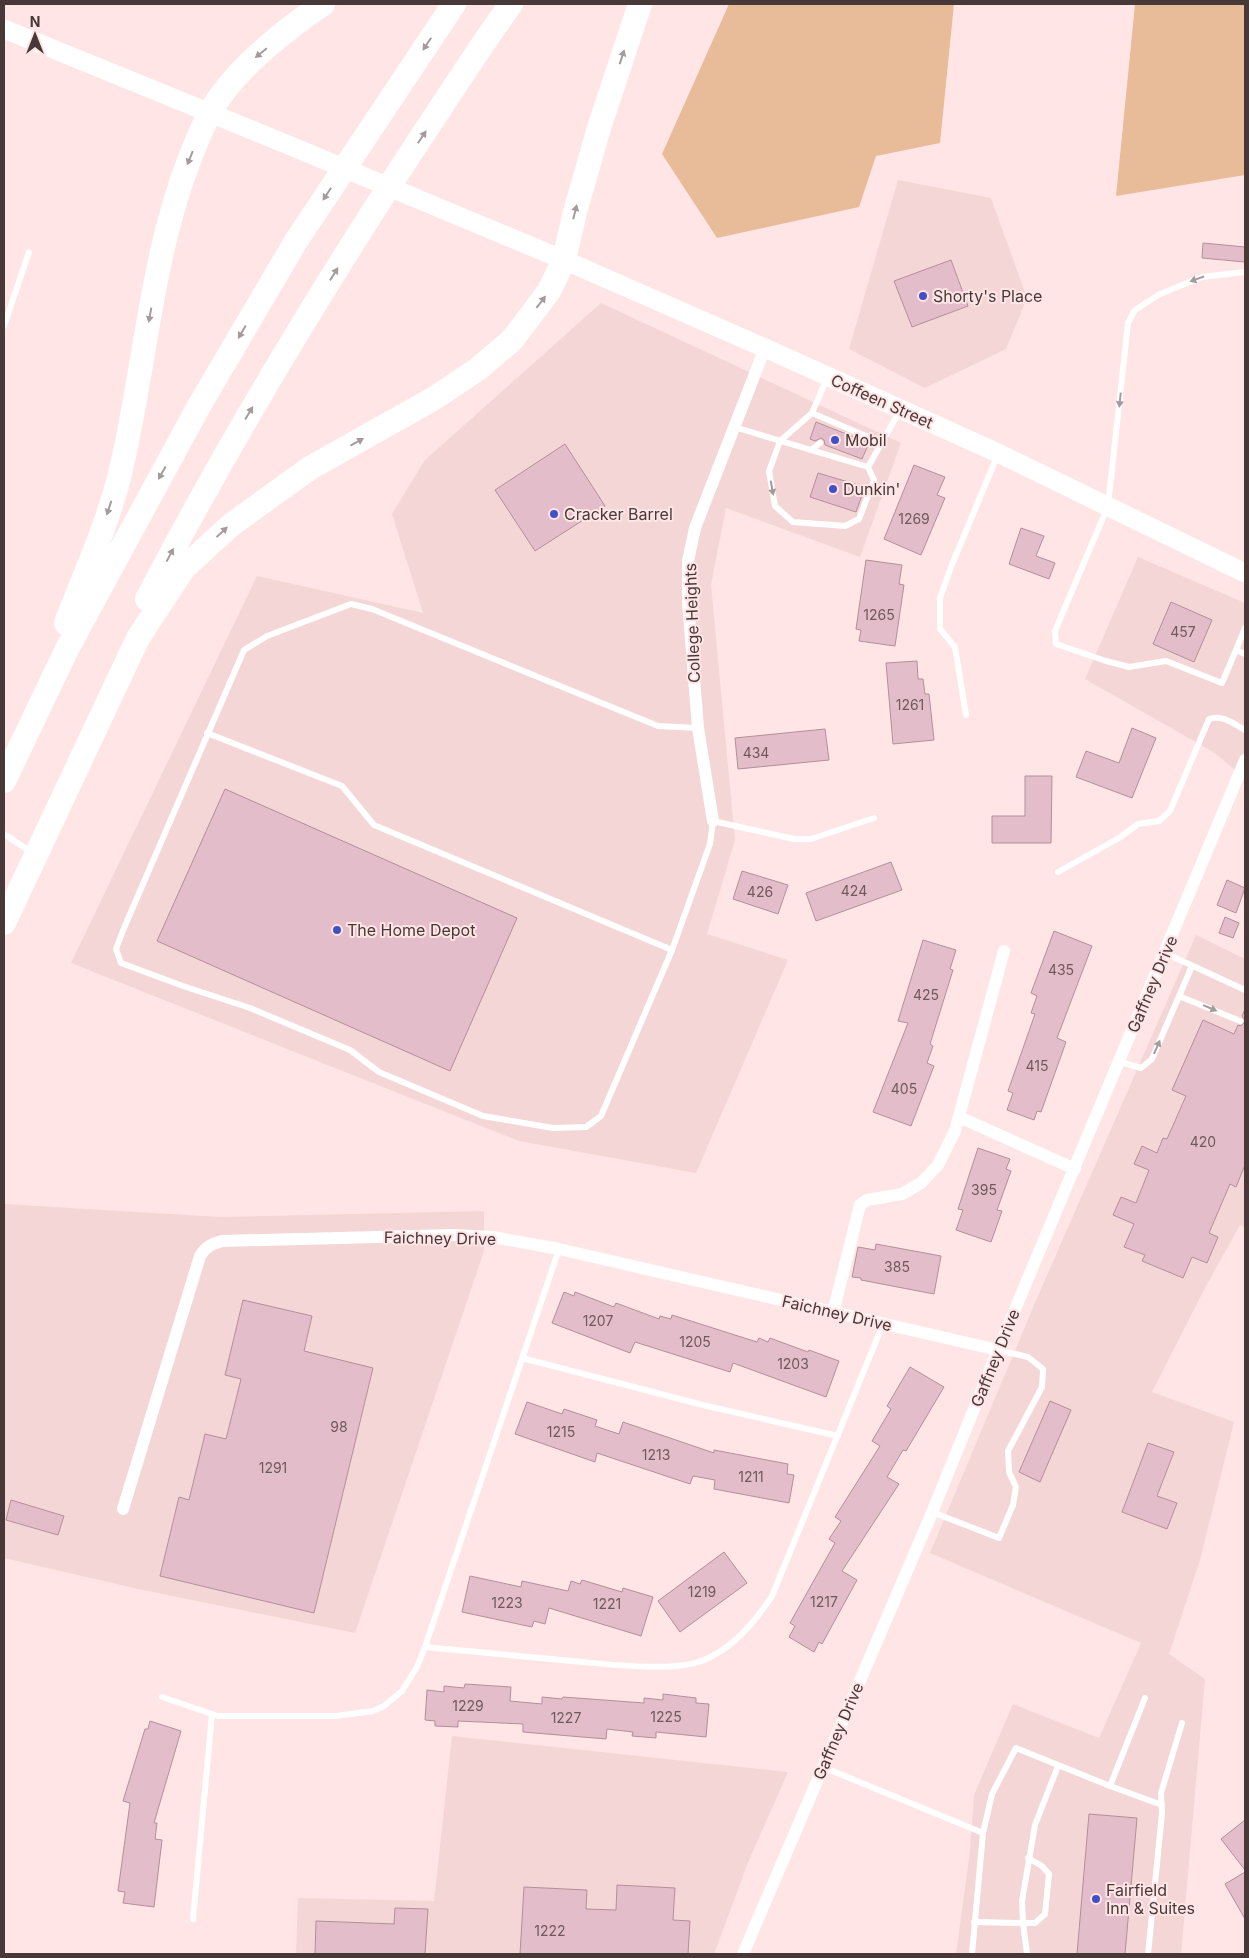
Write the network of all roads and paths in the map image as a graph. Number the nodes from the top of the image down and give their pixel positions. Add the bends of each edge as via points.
1 (323, 4) edge
2 (454, 4) edge
3 (511, 4) edge
4 (640, 4) edge
5 (4, 28) edge
6 (210, 113) junction
7 (29, 252) dead end
8 (564, 260) junction
9 (1245, 272) edge
10 (4, 326) edge
11 (765, 348) junction
12 (828, 376) junction
13 (900, 409) junction
14 (812, 413) junction
15 (734, 427) junction
16 (780, 441) junction
17 (820, 443) dead end
18 (882, 443) junction
19 (811, 450) junction
20 (839, 450) dead end
21 (998, 453) junction
22 (831, 456) junction
23 (868, 468) junction
24 (1108, 506) junction
25 (1245, 573) edge
26 (1245, 628) edge
27 (1236, 650) junction
28 (1245, 654) edge
29 (966, 715) dead end
30 (698, 728) junction
31 (1245, 730) edge
32 (207, 733) junction
33 (1245, 760) edge
34 (4, 770) edge
35 (4, 781) edge
36 (874, 818) dead end
37 (713, 821) junction
38 (4, 834) edge
39 (25, 848) junction
40 (1058, 872) dead end
41 (4, 898) edge
42 (4, 923) edge
43 (672, 950) junction
44 (1004, 951) dead end
45 (1165, 953) junction
46 (1192, 966) junction
47 (1245, 990) edge
48 (1179, 996) junction
49 (1240, 1021) dead end
50 (1120, 1062) junction
51 (959, 1116) junction
52 (1075, 1169) junction
53 (559, 1249) junction
54 (833, 1313) junction
55 (883, 1324) junction
56 (998, 1350) junction
57 (522, 1358) junction
58 (838, 1436) junction
59 (123, 1509) dead end
60 (932, 1512) junction
61 (425, 1647) junction
62 (162, 1697) dead end
63 (1144, 1698) dead end
64 (212, 1714) junction
65 (1182, 1723) dead end
66 (1058, 1766) junction
67 (822, 1767) junction
68 (1110, 1786) junction
69 (1162, 1805) junction
70 (983, 1833) junction
71 (1028, 1858) junction
72 (193, 1919) dead end
73 (974, 1922) junction
74 (1023, 1923) junction
75 (743, 1954) edge
76 (972, 1954) edge
77 (1027, 1954) edge
78 (1148, 1954) edge

1 -> 6 highway via 252,61 222,94
2 -> 35 highway via 296,241 199,406 67,649
39 -> 3 highway via 125,641 238,432 388,187
8 -> 4 highway via 596,138
5 - 6 main road, Coffeen Street
6 - 8 main road, Coffeen Street
6 -> 34 highway via 182,180 161,253 118,479 103,528
7 - 10 lane
8 - 11 main road, Coffeen Street
42 -> 8 highway via 138,638 184,568 230,524 310,468 433,399 478,369 512,340 549,291
9 -> 24 lane via 1202,277 1160,294 1135,310 1128,323
11 - 12 main road, Coffeen Street
11 - 15 street, College Heights
12 - 13 main road, Coffeen Street
12 - 14 lane
13 - 18 lane
13 - 21 main road, Coffeen Street
14 - 16 lane
14 - 18 lane via 858,436
15 - 16 lane
15 - 30 street, College Heights via 695,528 688,561
16 - 19 lane
16 -> 23 lane via 769,471 775,506 793,522 846,526 858,520 874,480
17 - 19 lane
18 - 23 lane
19 - 22 lane
20 - 22 lane
21 - 24 main road, Coffeen Street
21 - 29 lane via 940,598 940,629 955,647
22 - 23 lane
24 - 25 main road, Coffeen Street
24 - 27 lane via 1056,631 1056,644 1129,667 1166,661 1222,683
26 - 27 lane
27 - 28 lane
30 - 32 lane via 658,726 372,609 351,604 267,636 244,650
30 - 37 street, College Heights
31 - 40 lane via 1226,719 1216,716 1209,719 1170,811 1159,821 1138,824
32 - 43 lane via 342,786 374,825
32 - 43 lane via 116,949 121,963 250,1008 350,1050 379,1072 483,1116 553,1128 586,1127 601,1116
33 - 45 street, Gaffney Drive
36 - 37 lane via 811,839 794,839
37 - 43 lane via 710,844
38 - 39 lane
39 - 41 highway
44 - 51 street
45 - 46 lane
45 - 50 street, Gaffney Drive
46 - 47 lane
46 - 48 lane
48 -> 49 lane
50 -> 48 lane via 1141,1068 1152,1059
50 - 52 street, Gaffney Drive
51 - 52 street
51 - 54 street via 938,1165 921,1184 902,1194 860,1204
52 - 56 street, Gaffney Drive
53 - 54 street, Faichney Drive
53 - 57 lane
53 - 59 street, Faichney Drive via 493,1237 452,1235 222,1241 211,1244 200,1256
54 - 55 street, Faichney Drive
55 - 56 street, Faichney Drive
55 - 58 lane
56 - 60 street, Gaffney Drive
56 - 60 lane via 1028,1357 1042,1369 1042,1387 1008,1451 1009,1472 1016,1486 1013,1505 999,1538
57 - 58 lane
57 - 61 lane
58 - 61 lane via 772,1596 757,1619 732,1643 704,1660 674,1666 616,1665
60 - 67 street, Gaffney Drive
61 - 64 lane via 402,1691 373,1711 336,1716
62 - 64 lane
63 - 68 lane
64 - 72 lane
65 - 69 lane via 1161,1793
66 - 68 lane
66 - 70 lane via 1016,1748 992,1794
66 - 71 lane via 1035,1825
67 - 70 lane
67 - 75 street, Gaffney Drive
68 - 69 lane
69 - 78 lane
70 - 73 lane
71 - 74 lane via 1022,1901
71 - 74 lane via 1049,1874 1045,1914 1035,1923
73 - 74 lane
73 - 76 lane
74 - 77 lane

